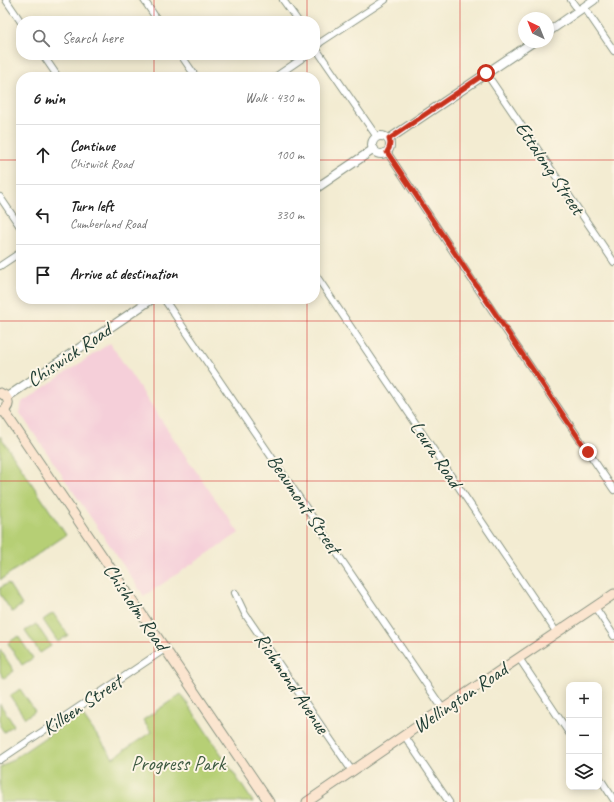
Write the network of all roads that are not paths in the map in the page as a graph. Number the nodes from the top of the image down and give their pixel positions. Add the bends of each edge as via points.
1 (6, 0) edge
2 (144, 0) edge
3 (283, 0) edge
4 (385, 0) edge
5 (571, 0) edge
6 (594, 0) edge
7 (582, 9) junction
8 (17, 16) edge
9 (155, 16) edge
10 (294, 16) edge
11 (554, 28) edge
12 (320, 43) edge
13 (524, 48) edge
14 (614, 51) edge
15 (320, 54) edge
16 (46, 60) edge
17 (184, 60) edge
18 (300, 60) edge
19 (55, 72) edge
20 (193, 72) edge
21 (282, 72) edge
22 (486, 73) junction
23 (377, 137) junction
24 (389, 139) junction
25 (374, 149) junction
26 (387, 152) junction
27 (320, 186) edge
28 (0, 197) edge
29 (16, 221) edge
30 (16, 255) edge
31 (614, 262) edge
32 (0, 266) edge
33 (320, 281) edge
34 (144, 304) edge
35 (167, 304) edge
36 (3, 395) edge
37 (2, 412) edge
38 (614, 490) edge
39 (235, 593) dead end
40 (614, 594) edge
41 (595, 607) junction
42 (557, 633) junction
43 (614, 636) edge
44 (165, 649) junction
45 (519, 658) junction
46 (443, 709) junction
47 (566, 728) edge
48 (404, 735) junction
49 (0, 760) edge
50 (352, 771) junction
51 (602, 782) edge
52 (614, 800) edge
53 (269, 802) edge
54 (307, 802) edge
55 (449, 802) edge

1 - 8 street
2 - 9 street
3 - 10 street
4 - 12 street
5 - 7 street
6 - 7 street
7 - 11 street
7 - 14 street
13 - 22 street
15 - 23 street
16 - 19 street
17 - 20 street
18 - 21 street
22 - 24 street
22 - 31 street, Ettalong Street
23 - 24 street via 384,136
23 - 25 street via 372,144
24 - 26 street via 390,147
25 - 26 street via 378,153
25 - 27 street
26 - 38 street
28 - 29 street
30 - 32 street
33 - 42 street, Leura Road
34 - 36 street, Chiswick Road
35 - 46 street, Beaumont Street
36 - 37 main road via 8,403
37 - 44 main road, Chisholm Road
39 - 50 street, Richmond Avenue via 245,614
40 - 41 main road, Wellington Road
41 - 42 main road, Wellington Road
41 - 43 street
42 - 45 main road, Wellington Road
44 - 49 street, Killeen Street
44 - 53 main road, Chisholm Road
45 - 46 main road, Wellington Road
45 - 47 street
46 - 48 main road, Wellington Road
48 - 50 main road, Wellington Road
48 - 55 street
50 - 54 main road, Wellington Road
51 - 52 street

